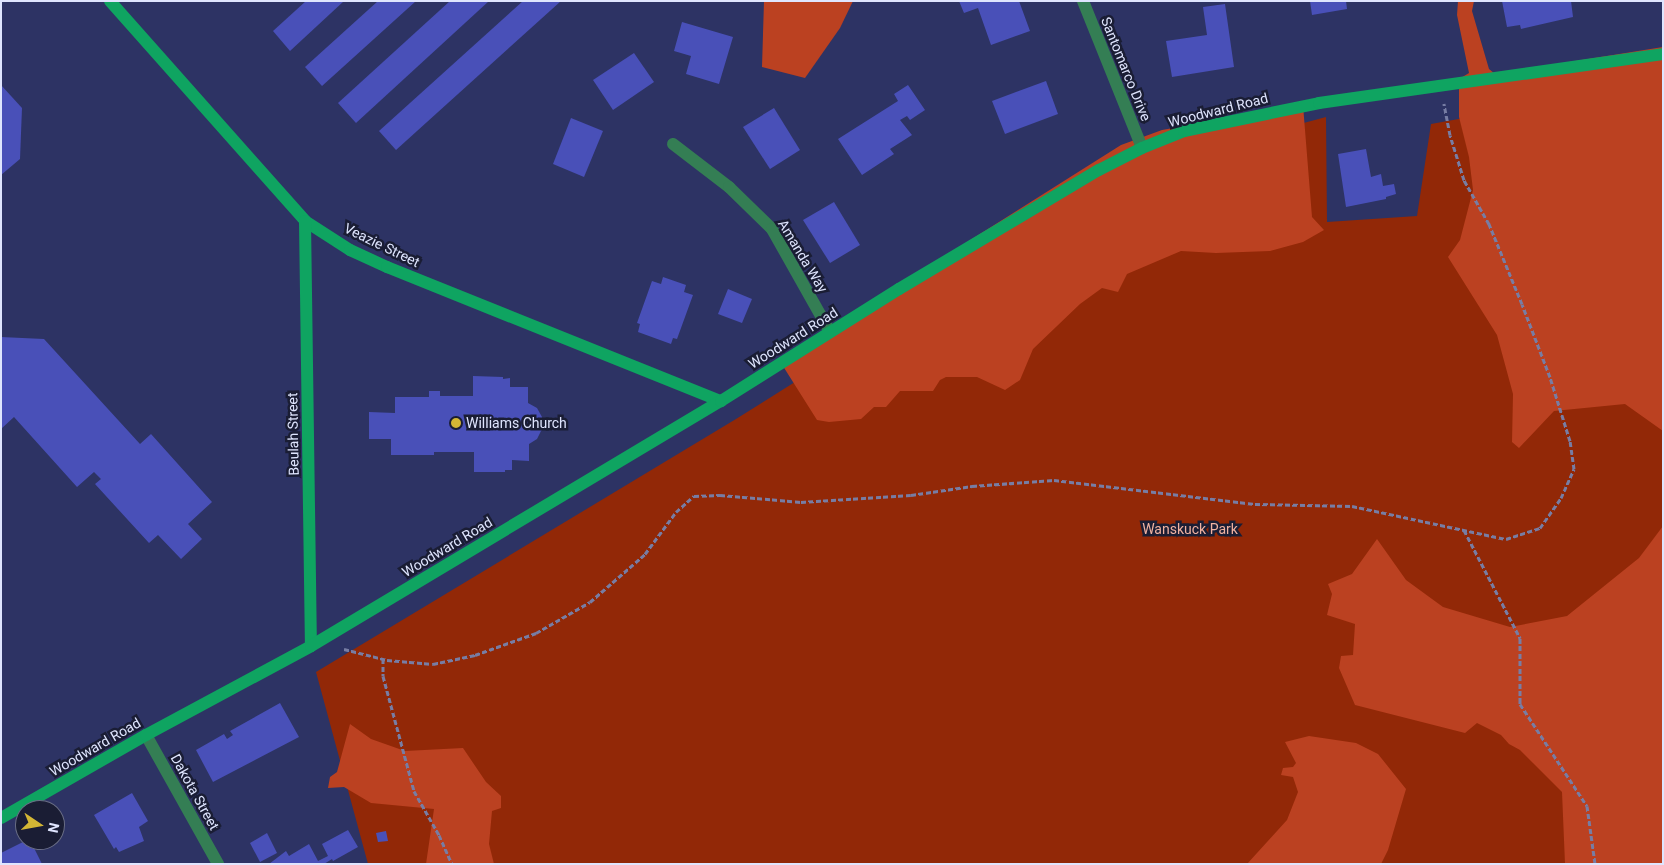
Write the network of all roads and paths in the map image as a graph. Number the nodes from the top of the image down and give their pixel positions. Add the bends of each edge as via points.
1 (110, 1) edge
2 (1083, 1) edge
3 (1663, 54) edge
4 (1440, 86) junction
5 (673, 144) dead end
6 (1142, 148) junction
7 (305, 221) junction
8 (830, 332) junction
9 (721, 400) junction
10 (1464, 529) junction
11 (312, 646) junction
12 (383, 659) junction
13 (146, 735) junction
14 (1, 818) edge
15 (218, 864) edge
16 (452, 864) edge
17 (1595, 864) edge

1 - 7 street, Veazie Street
2 - 6 street, Santomarco Drive
3 - 4 street, Woodward Road
4 - 6 street, Woodward Road via 1309,104 1184,131
4 - 10 path via 1464,180 1489,224 1532,331 1570,441 1574,469 1561,498 1540,528 1506,539
5 - 8 street, Amanda Way via 729,187 772,229
6 - 8 street, Woodward Road via 1033,209
7 - 9 street, Veazie Street via 350,250 388,267
7 - 11 street, Beulah Street
8 - 9 street, Woodward Road
9 - 11 street, Woodward Road
10 - 12 path via 1436,526 1352,506 1254,504 1054,480 972,486 911,495 801,502 694,496 676,512 645,554 590,602 536,634 475,655 433,664
10 - 17 path via 1520,638 1520,704 1587,806
11 - 12 path via 334,647
11 - 13 street, Woodward Road
12 - 16 path via 384,676 414,791 440,835
13 - 14 street, Woodward Road
13 - 15 street, Dakota Street

